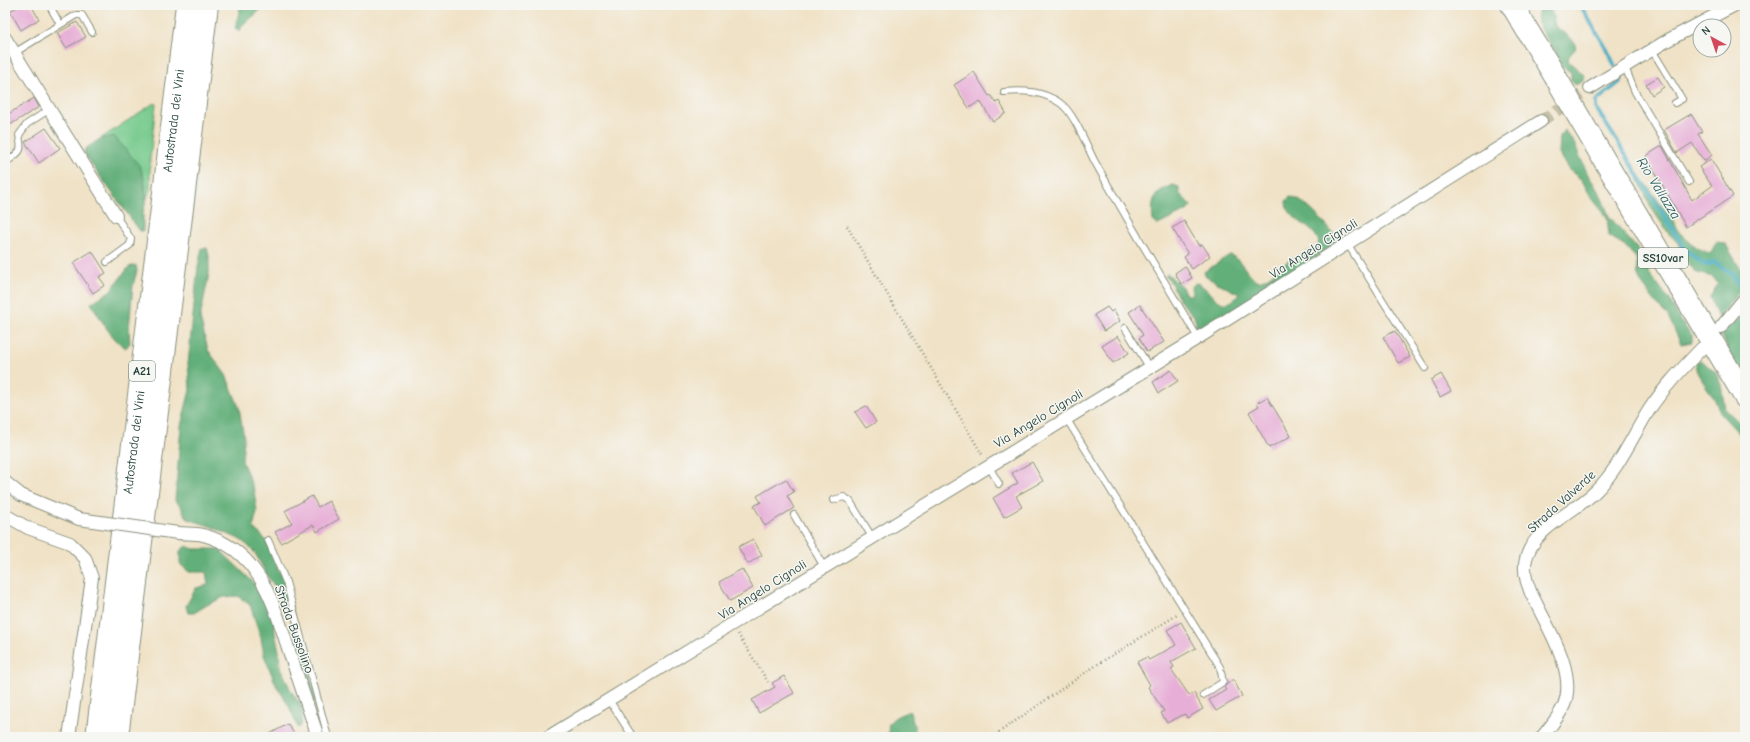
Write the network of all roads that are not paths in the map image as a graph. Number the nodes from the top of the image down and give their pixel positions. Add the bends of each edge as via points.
1 (49, 5) edge
2 (187, 5) edge
3 (207, 5) edge
4 (1512, 5) edge
5 (1735, 5) edge
6 (60, 24) junction
7 (92, 32) dead end
8 (5, 38) edge
9 (1652, 50) junction
10 (14, 52) junction
11 (1625, 67) junction
12 (1590, 88) tunnel mouth
13 (1004, 92) dead end
14 (1676, 103) dead end
15 (50, 109) junction
16 (1541, 121) tunnel mouth
17 (9, 160) dead end
18 (1689, 182) dead end
19 (116, 216) joint
20 (1347, 242) junction
21 (107, 262) dead end
22 (1744, 302) edge
23 (1721, 327) dead end
24 (1125, 328) dead end
25 (1198, 338) junction
26 (1702, 348) dead end
27 (1149, 367) junction
28 (1425, 368) dead end
29 (1745, 397) edge
30 (1066, 418) junction
31 (988, 465) junction
32 (5, 482) edge
33 (999, 484) dead end
34 (833, 500) dead end
35 (5, 515) edge
36 (794, 515) dead end
37 (872, 537) junction
38 (268, 540) dead end
39 (824, 567) junction
40 (1203, 695) dead end
41 (609, 700) junction
42 (69, 737) edge
43 (97, 737) edge
44 (117, 737) edge
45 (318, 737) edge
46 (328, 737) edge
47 (548, 737) edge
48 (633, 737) edge
49 (1542, 737) edge

1 - 6 lane
2 - 43 highway, Autostrada dei Vini / A21
3 - 44 highway, Autostrada dei Vini / A21
4 - 29 highway, SS10var, bridge
5 - 9 street
6 - 7 lane via 76,15 82,15
6 - 10 lane
8 - 10 street
9 - 11 street
9 - 14 lane via 1682,99
10 - 15 street
11 - 12 street
11 - 18 lane via 1635,92
13 - 25 lane via 1038,92 1061,103 1076,124 1095,162
15 - 17 lane via 28,124 19,135 22,147 20,152
15 - 19 street
16 - 20 street, Via Angelo Cignoli
19 - 21 lane via 131,239 130,246
20 - 25 street, Via Angelo Cignoli
20 - 28 lane
22 - 23 street
24 - 27 lane
25 - 27 street, Via Angelo Cignoli
26 - 49 street, Strada Valverde via 1668,384 1610,475 1595,492 1539,536 1525,560 1530,592 1560,650 1566,673 1565,704
27 - 30 street, Via Angelo Cignoli
30 - 31 street, Via Angelo Cignoli
30 - 40 lane via 1220,667 1223,682
31 - 33 lane
31 - 37 street, Via Angelo Cignoli
32 - 45 street, Strada Bussolino, bridge via 21,495 80,519 202,535 224,543 242,557 260,576 272,598
34 - 37 lane via 844,497 850,500
35 - 42 street via 28,528 70,543 85,558 92,578
36 - 39 lane
37 - 39 street, Via Angelo Cignoli
38 - 46 lane via 286,582
39 - 41 street, Via Angelo Cignoli
41 - 47 street, Via Angelo Cignoli
41 - 48 lane

